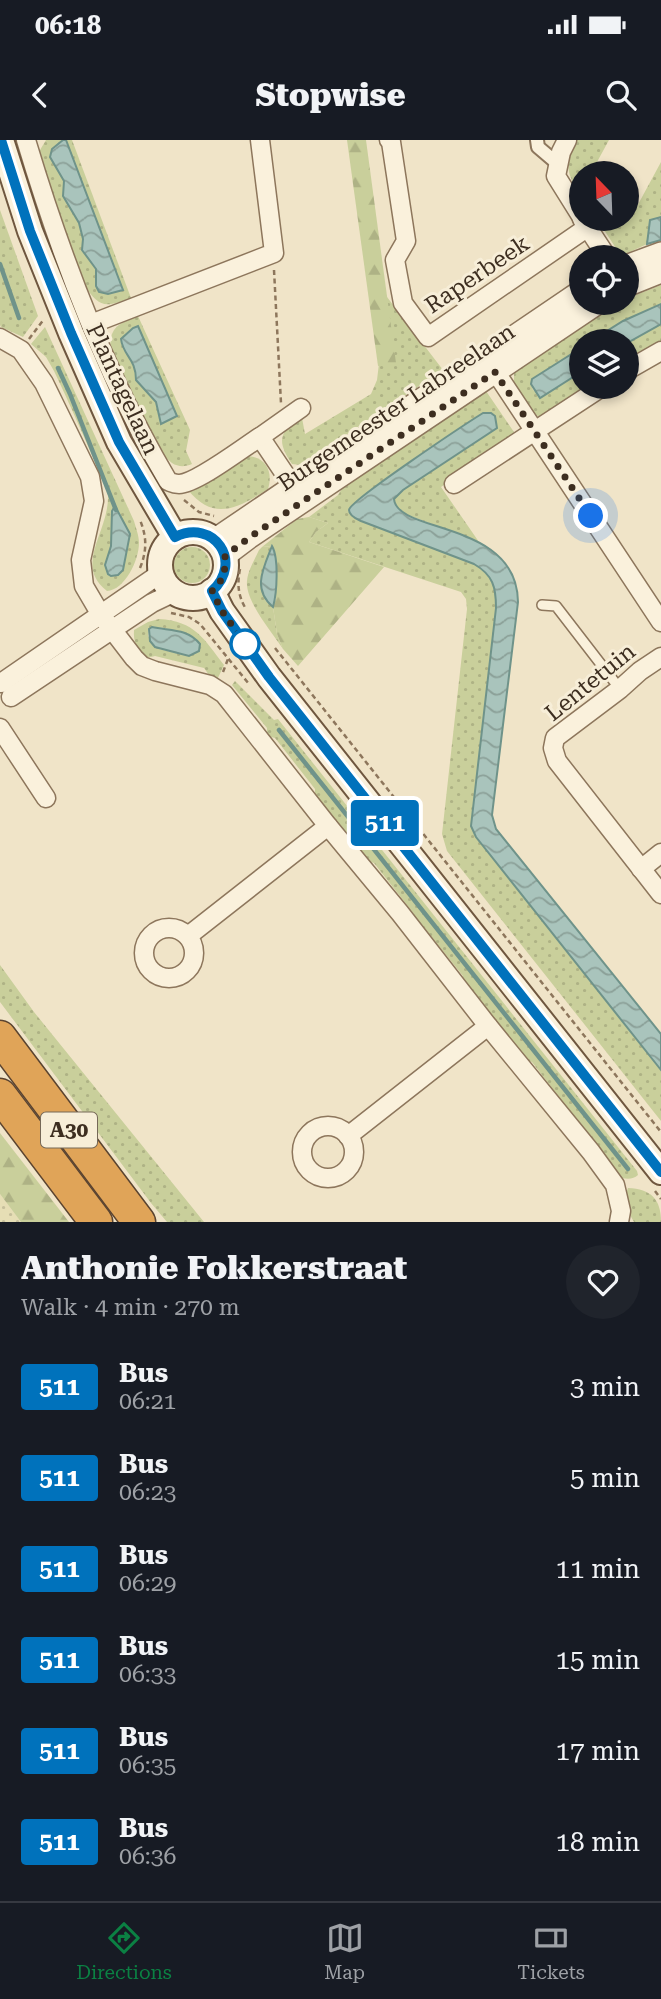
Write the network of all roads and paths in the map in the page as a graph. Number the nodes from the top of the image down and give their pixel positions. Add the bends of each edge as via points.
1 (1, 140) edge
2 (26, 140) edge
3 (260, 140) edge
4 (389, 140) edge
5 (537, 140) edge
6 (567, 140) edge
7 (558, 164) junction
8 (569, 197) edge
9 (571, 231) edge
10 (274, 253) junction
11 (661, 253) edge
12 (639, 262) edge
13 (661, 272) edge
14 (639, 281) edge
15 (569, 301) edge
16 (577, 315) edge
17 (91, 324) junction
18 (0, 338) edge
19 (661, 351) edge
20 (490, 364) junction
21 (639, 364) edge
22 (583, 399) edge
23 (301, 408) dead end
24 (282, 422) junction
25 (535, 430) junction
26 (260, 437) junction
27 (454, 484) dead end
28 (298, 494) junction
29 (140, 519) dead end
30 (175, 537) junction
31 (227, 554) junction
32 (161, 587) junction
33 (212, 591) junction
34 (542, 605) dead end
35 (249, 612) dead end
36 (101, 615) junction
37 (661, 622) edge
38 (112, 631) junction
39 (274, 647) dead end
40 (661, 657) edge
41 (4, 688) edge
42 (620, 689) junction
43 (256, 691) dead end
44 (0, 727) edge
45 (46, 798) dead end
46 (328, 825) junction
47 (661, 853) edge
48 (641, 869) junction
49 (661, 894) edge
50 (188, 936) dead end
51 (488, 1026) junction
52 (0, 1037) edge
53 (0, 1095) edge
54 (661, 1132) edge
55 (348, 1136) dead end
56 (658, 1181) edge
57 (661, 1199) edge
58 (89, 1216) edge
59 (139, 1222) edge
60 (619, 1222) edge

1 - 30 main road, Plantagelaan via 30,231 119,442
2 - 17 street, Plantagelaan via 65,261
3 - 10 street
4 - 9 street, Raperbeek via 406,241 395,260 403,303 428,337
5 - 7 street via 538,147
6 - 7 street
7 - 8 street via 556,176
10 - 17 street
10 - 24 path
11 - 12 street
13 - 14 street
15 - 20 street, Burgemeester Labreelaan
16 - 20 street, Burgemeester Labreelaan
17 - 26 street, Plantagelaan via 168,481 181,484 195,479
18 - 36 street via 21,349 44,383 90,477 94,502 81,560 84,586
19 - 21 street
20 - 25 street
20 - 28 street, Burgemeester Labreelaan
22 - 25 street
23 - 24 street
24 - 26 street
25 - 27 street
25 - 37 street
26 - 28 street
28 - 31 street, Burgemeester Labreelaan
29 - 32 path
30 - 31 main road via 199,532
30 - 32 main road via 162,553
31 - 33 main road via 224,576
31 - 35 path via 240,599
32 - 33 main road via 189,597
32 - 36 street
32 - 38 street via 152,603
32 - 43 path via 200,624
33 - 56 main road via 269,677
34 - 42 lane via 556,606
36 - 38 street
36 - 41 street
38 - 41 street
38 - 46 street via 142,666 210,685 225,694
39 - 54 path
40 - 42 street, Lentetuin
41 - 44 street via 12,706
42 - 48 street, Lentetuin via 555,738 553,748 557,761
44 - 45 street
46 - 50 street
46 - 51 street
47 - 48 street
48 - 49 street
51 - 55 street
51 - 60 street via 615,1185
52 - 59 highway, A30
53 - 58 highway, A30
56 - 57 path

